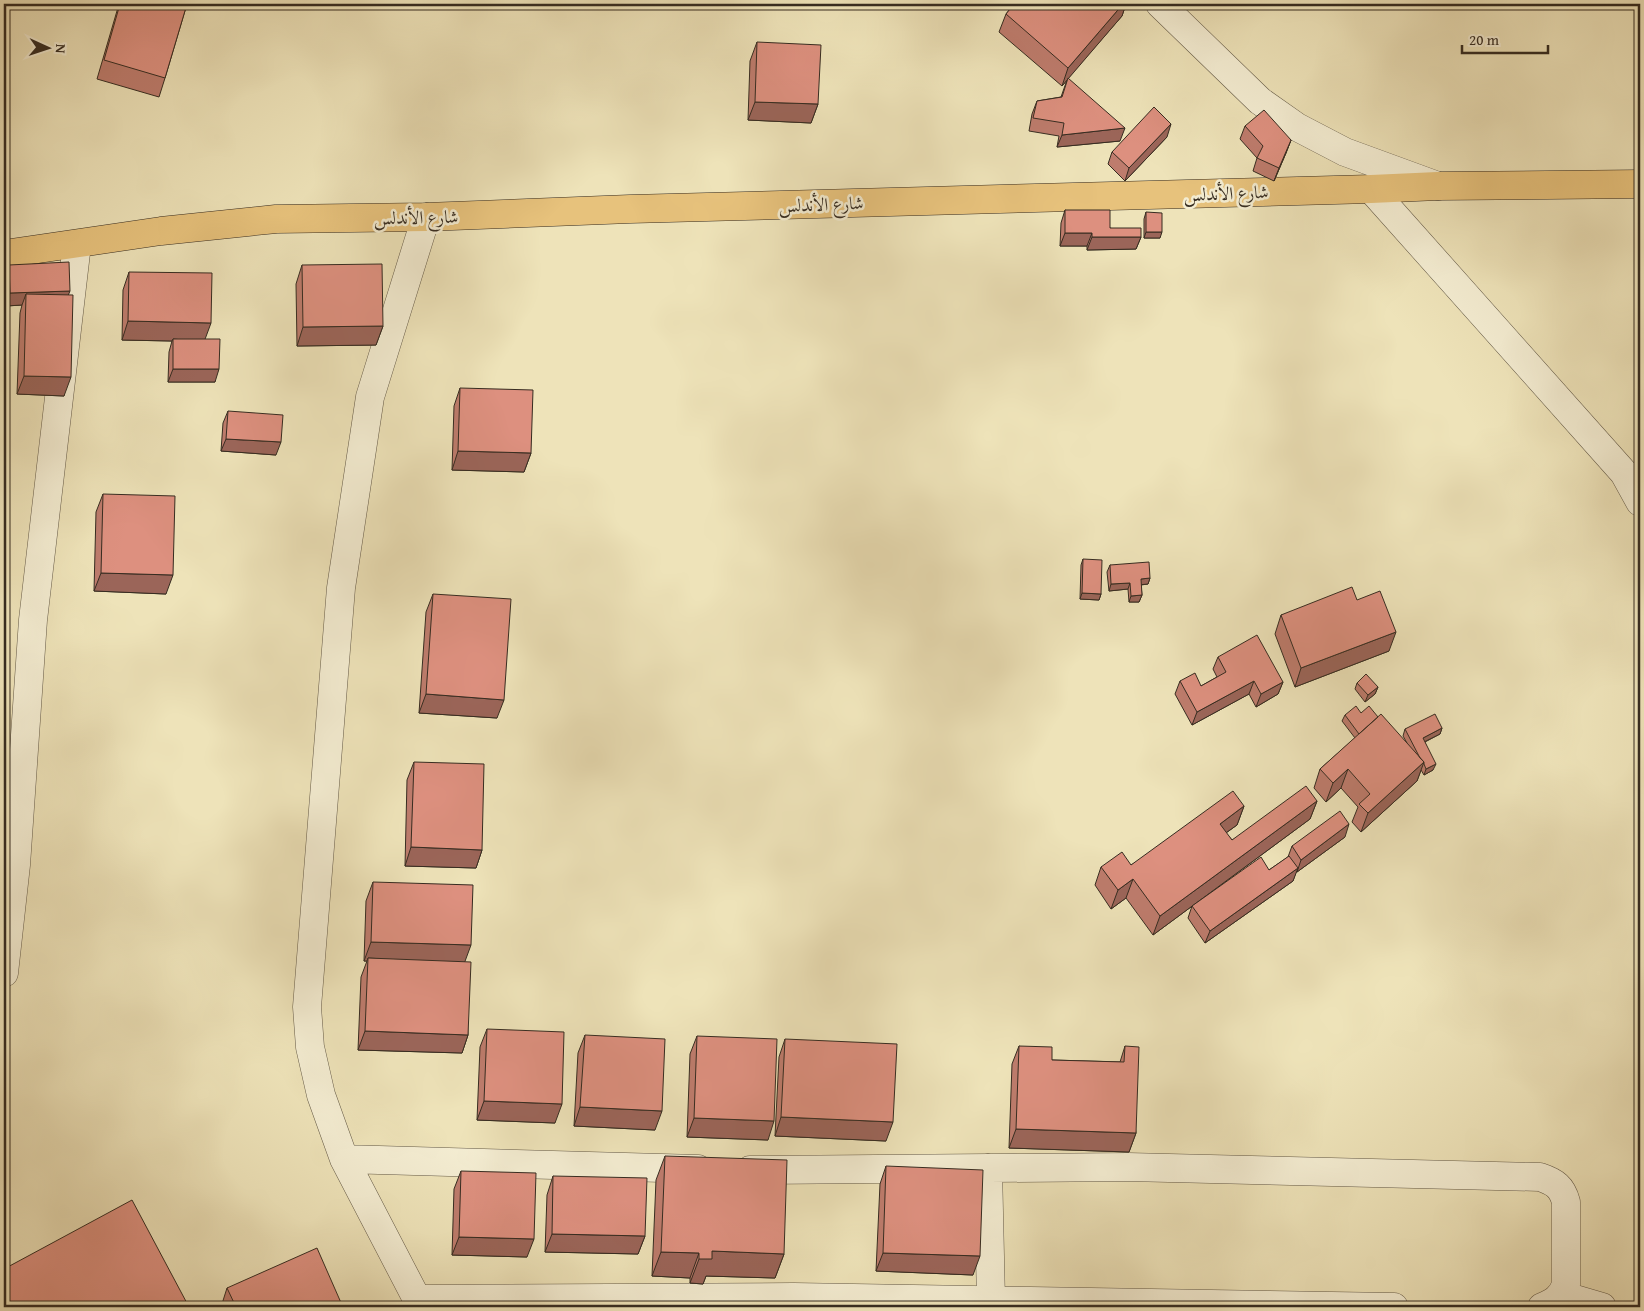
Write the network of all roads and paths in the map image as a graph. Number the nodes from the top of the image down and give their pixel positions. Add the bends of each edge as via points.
1 (1160, 4) edge
2 (1640, 184) edge
3 (1438, 186) junction
4 (1371, 189) junction
5 (426, 217) junction
6 (77, 244) junction
7 (4, 254) edge
8 (1640, 502) edge
9 (4, 973) edge
10 (344, 1159) junction
11 (988, 1168) junction
12 (991, 1301) junction
13 (1552, 1301) edge
14 (419, 1303) edge
15 (1394, 1307) edge
16 (1602, 1307) edge

1 - 3 street via 1260,101 1297,127 1346,152
2 - 3 main road, شارع الأندلس
3 - 4 main road, شارع الأندلس
4 - 5 main road, شارع الأندلس
4 - 8 street via 1624,472
5 - 6 main road, شارع الأندلس via 276,219
5 - 10 street via 370,398 341,588 307,1007 310,1047 321,1095
6 - 7 main road, شارع الأندلس
6 - 9 street via 34,620 16,865
10 - 11 street via 765,1171
10 - 14 street
11 - 12 street
11 - 13 street via 1128,1167 1540,1177 1554,1182 1563,1192 1566,1202 1566,1284
12 - 14 street via 794,1297
12 - 15 street
13 - 16 street

